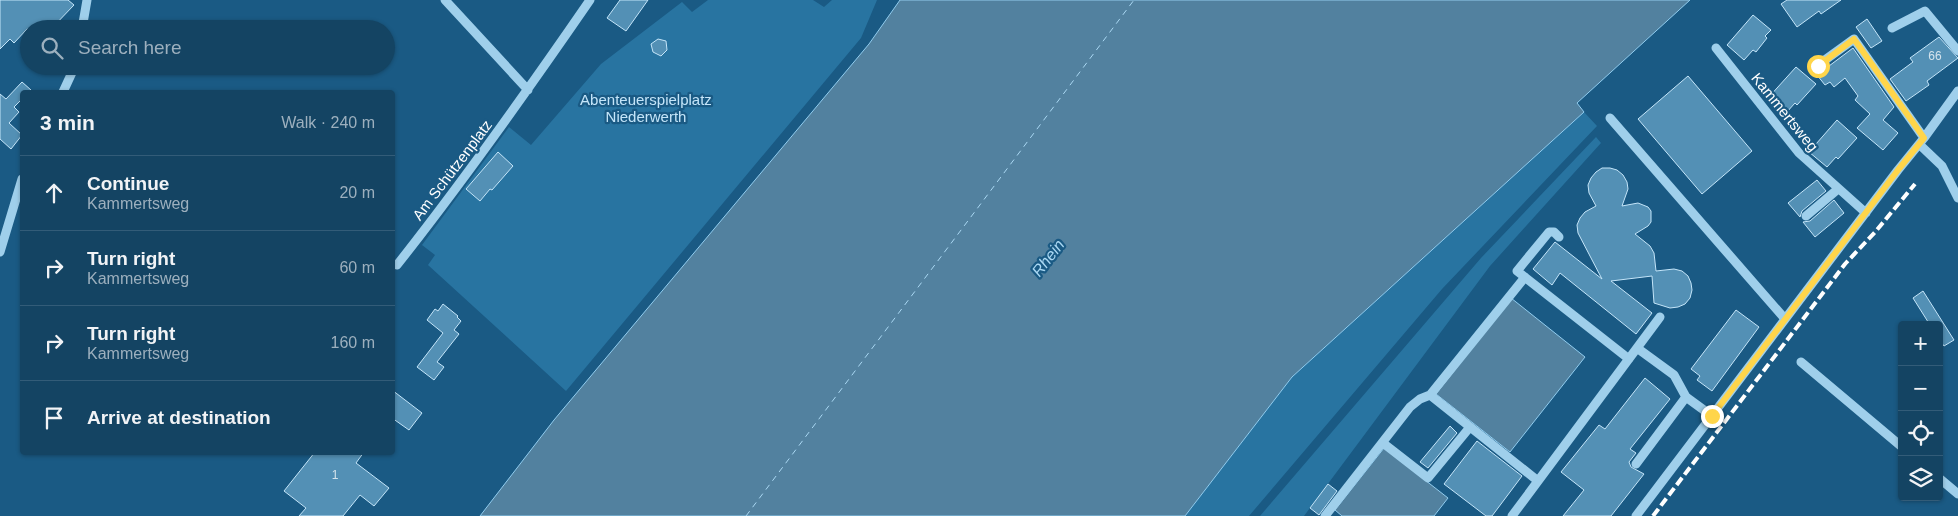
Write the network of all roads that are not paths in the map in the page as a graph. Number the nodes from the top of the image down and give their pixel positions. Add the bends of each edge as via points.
1 (87, 0) edge
2 (445, 0) edge
3 (590, 0) edge
4 (84, 20) edge
5 (1892, 28) dead end
6 (1716, 48) dead end
7 (1958, 51) edge
8 (1818, 66) dead end
9 (70, 75) edge
10 (64, 90) edge
11 (528, 90) junction
12 (1958, 91) edge
13 (1610, 118) dead end
14 (1922, 142) junction
15 (20, 186) edge
16 (1838, 189) junction
17 (1958, 198) edge
18 (1866, 213) junction
19 (1806, 216) dead end
20 (1560, 238) dead end
21 (0, 252) edge
22 (397, 265) dead end
23 (1524, 277) junction
24 (1660, 317) dead end
25 (1785, 319) junction
26 (1637, 348) junction
27 (1629, 358) junction
28 (1800, 362) dead end
29 (1430, 395) junction
30 (1686, 397) junction
31 (1712, 416) junction
32 (1470, 427) junction
33 (1383, 443) junction
34 (1898, 444) edge
35 (1636, 464) dead end
36 (1538, 481) junction
37 (1943, 481) edge
38 (1958, 494) edge
39 (1325, 516) edge
40 (1512, 516) edge
41 (1636, 516) edge

1 - 4 street
2 - 11 street
3 - 11 street, Am Schützenplatz
5 - 7 street via 1925,11
6 - 16 street, Kammertsweg via 1798,153
8 - 14 street via 1854,39
9 - 10 street
11 - 22 street, Am Schützenplatz
12 - 14 street
13 - 25 street
14 - 17 street via 1942,166
14 - 18 street
15 - 21 street
16 - 18 street, Kammertsweg
16 - 19 street
18 - 25 street
20 - 23 street via 1550,232 1517,271
23 - 27 street
23 - 29 street
24 - 26 street
25 - 31 street
26 - 27 street
26 - 30 street via 1674,374
27 - 36 street
28 - 34 street
29 - 32 street
29 - 33 street via 1410,407
30 - 31 street
30 - 35 street
31 - 41 street
32 - 33 street via 1428,478
32 - 36 street
33 - 39 street
36 - 40 street
37 - 38 street

